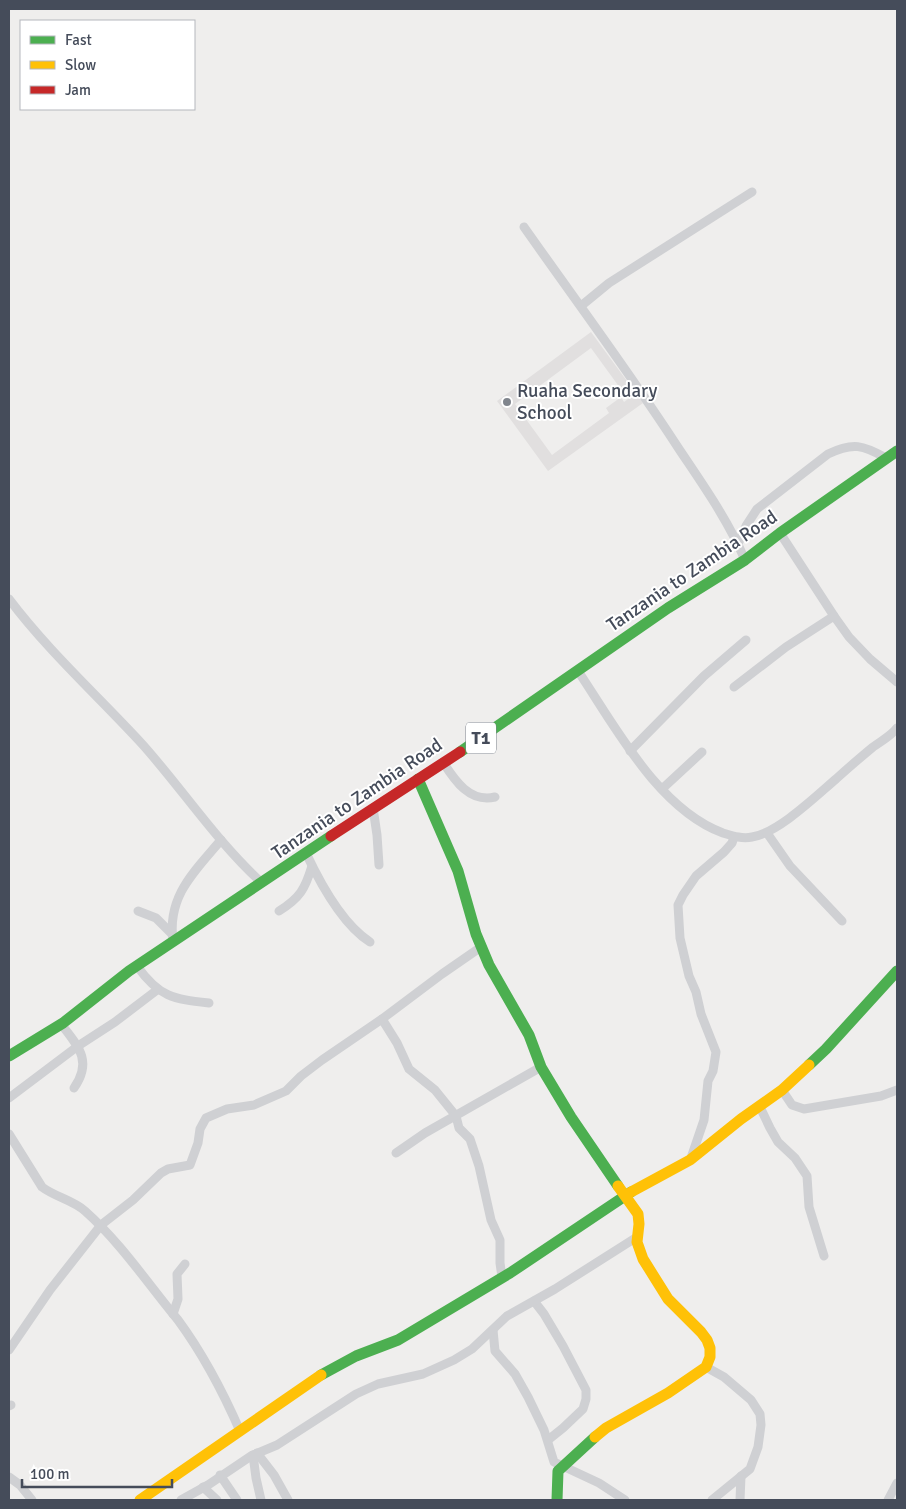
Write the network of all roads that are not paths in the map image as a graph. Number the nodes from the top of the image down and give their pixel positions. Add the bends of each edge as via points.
1 (752, 192) dead end
2 (524, 227) dead end
3 (581, 306) junction
4 (897, 451) edge
5 (886, 458) junction
6 (780, 533) junction
7 (738, 544) junction
8 (745, 560) junction
9 (9, 599) edge
10 (834, 616) junction
11 (746, 640) dead end
12 (578, 671) junction
13 (897, 682) edge
14 (734, 687) dead end
15 (896, 731) edge
16 (630, 751) junction
17 (702, 752) dead end
18 (443, 762) junction
19 (418, 779) junction
20 (662, 788) junction
21 (495, 797) dead end
22 (373, 808) junction
23 (767, 833) junction
24 (734, 837) junction
25 (221, 840) junction
26 (306, 853) junction
27 (379, 865) dead end
28 (312, 866) junction
29 (262, 883) junction
30 (138, 911) dead end
31 (280, 912) dead end
32 (842, 921) dead end
33 (173, 938) junction
34 (370, 942) dead end
35 (481, 947) junction
36 (136, 966) junction
37 (897, 971) edge
38 (157, 990) junction
39 (209, 1003) dead end
40 (382, 1019) junction
41 (61, 1024) junction
42 (78, 1046) junction
43 (9, 1056) edge
44 (542, 1067) junction
45 (74, 1088) dead end
46 (782, 1090) junction
47 (897, 1090) edge
48 (9, 1098) edge
49 (760, 1107) junction
50 (456, 1116) junction
51 (9, 1134) edge
52 (396, 1154) dead end
53 (691, 1159) junction
54 (625, 1196) junction
55 (100, 1225) junction
56 (637, 1237) junction
57 (824, 1256) dead end
58 (184, 1264) dead end
59 (502, 1277) junction
60 (534, 1302) junction
61 (174, 1314) junction
62 (493, 1330) junction
63 (9, 1350) edge
64 (706, 1367) junction
65 (240, 1431) junction
66 (548, 1440) junction
67 (255, 1454) junction
68 (562, 1466) junction
69 (220, 1475) junction
70 (741, 1476) junction
71 (9, 1477) edge
72 (897, 1483) edge
73 (203, 1487) junction
74 (32, 1500) edge
75 (140, 1500) edge
76 (181, 1500) edge
77 (217, 1500) edge
78 (237, 1500) edge
79 (261, 1500) edge
80 (288, 1500) edge
81 (558, 1500) edge
82 (625, 1500) edge
83 (712, 1500) edge
84 (740, 1500) edge
85 (888, 1500) edge

1 - 3 street via 610,283
2 - 3 street
3 - 7 street via 668,431
4 - 5 main road, Tanzania to Zambia Road / T1
5 - 6 main road, Tanzania to Zambia Road / T1
5 - 7 street via 856,446 828,454 757,510
6 - 8 main road, Tanzania to Zambia Road / T1
6 - 10 street
7 - 8 street
8 - 12 main road, Tanzania to Zambia Road / T1 via 668,608
9 - 25 street via 49,648 157,761
10 - 13 street via 849,637
10 - 14 street via 786,647
11 - 16 street via 704,676
12 - 16 street
12 - 18 main road, Tanzania to Zambia Road / T1
15 - 23 street via 809,803
16 - 20 street
17 - 20 street
18 - 19 main road, Tanzania to Zambia Road / T1
18 - 21 street via 457,782 474,796
19 - 22 main road, Tanzania to Zambia Road / T1
19 - 35 main road via 458,871
20 - 24 street via 701,823
22 - 26 main road, Tanzania to Zambia Road / T1
22 - 27 street
23 - 24 street
23 - 32 street via 790,866
24 - 53 street via 724,852 696,876 678,905 680,938 689,976 716,1052 708,1081 704,1120
25 - 29 street
25 - 33 street via 178,895 172,916
26 - 28 street
26 - 29 main road, Tanzania to Zambia Road / T1
28 - 31 street via 300,896
28 - 34 street via 354,930
29 - 33 main road, Tanzania to Zambia Road / T1
30 - 33 street via 156,918
33 - 36 main road, Tanzania to Zambia Road / T1
35 - 40 street
35 - 44 main road via 529,1035
36 - 38 street
36 - 41 main road, Tanzania to Zambia Road / T1
37 - 46 main road via 826,1049
38 - 39 street via 181,999
38 - 42 street
40 - 50 street via 410,1071 433,1088
40 - 55 street via 322,1060 278,1096 206,1118 190,1165 161,1173
41 - 42 street
41 - 43 main road, Tanzania to Zambia Road / T1
42 - 45 street via 83,1061
42 - 48 street
44 - 50 street
44 - 54 main road via 571,1117
46 - 47 street via 792,1105 804,1109 881,1096
46 - 49 main road
49 - 53 main road
49 - 57 street via 778,1142 795,1158 807,1176 809,1207
50 - 52 street
50 - 59 street via 459,1128 470,1139 479,1166 488,1212 500,1240
51 - 55 street via 42,1187 76,1204
53 - 54 main road
54 - 56 main road via 638,1214 640,1228
54 - 59 main road
55 - 61 street
55 - 63 street
56 - 60 street
56 - 64 main road via 639,1252 668,1298 698,1326 708,1341 710,1361
58 - 61 street via 178,1274
59 - 65 main road via 398,1340 328,1370
60 - 62 street via 507,1316
60 - 66 street via 563,1346 586,1390 583,1409
61 - 65 street via 220,1388
62 - 66 street via 495,1351 515,1374
62 - 67 street via 454,1360 423,1374 366,1389 276,1445
64 - 68 main road via 606,1428
64 - 70 street via 745,1394 760,1414 758,1448 750,1469
65 - 75 main road
66 - 68 street via 554,1462
67 - 69 street
67 - 79 street
67 - 80 street via 274,1475
68 - 81 main road via 557,1476
68 - 82 street via 599,1483
69 - 73 street
69 - 78 street
70 - 83 street
70 - 84 street
71 - 74 street
72 - 85 street
73 - 76 street
73 - 77 street

